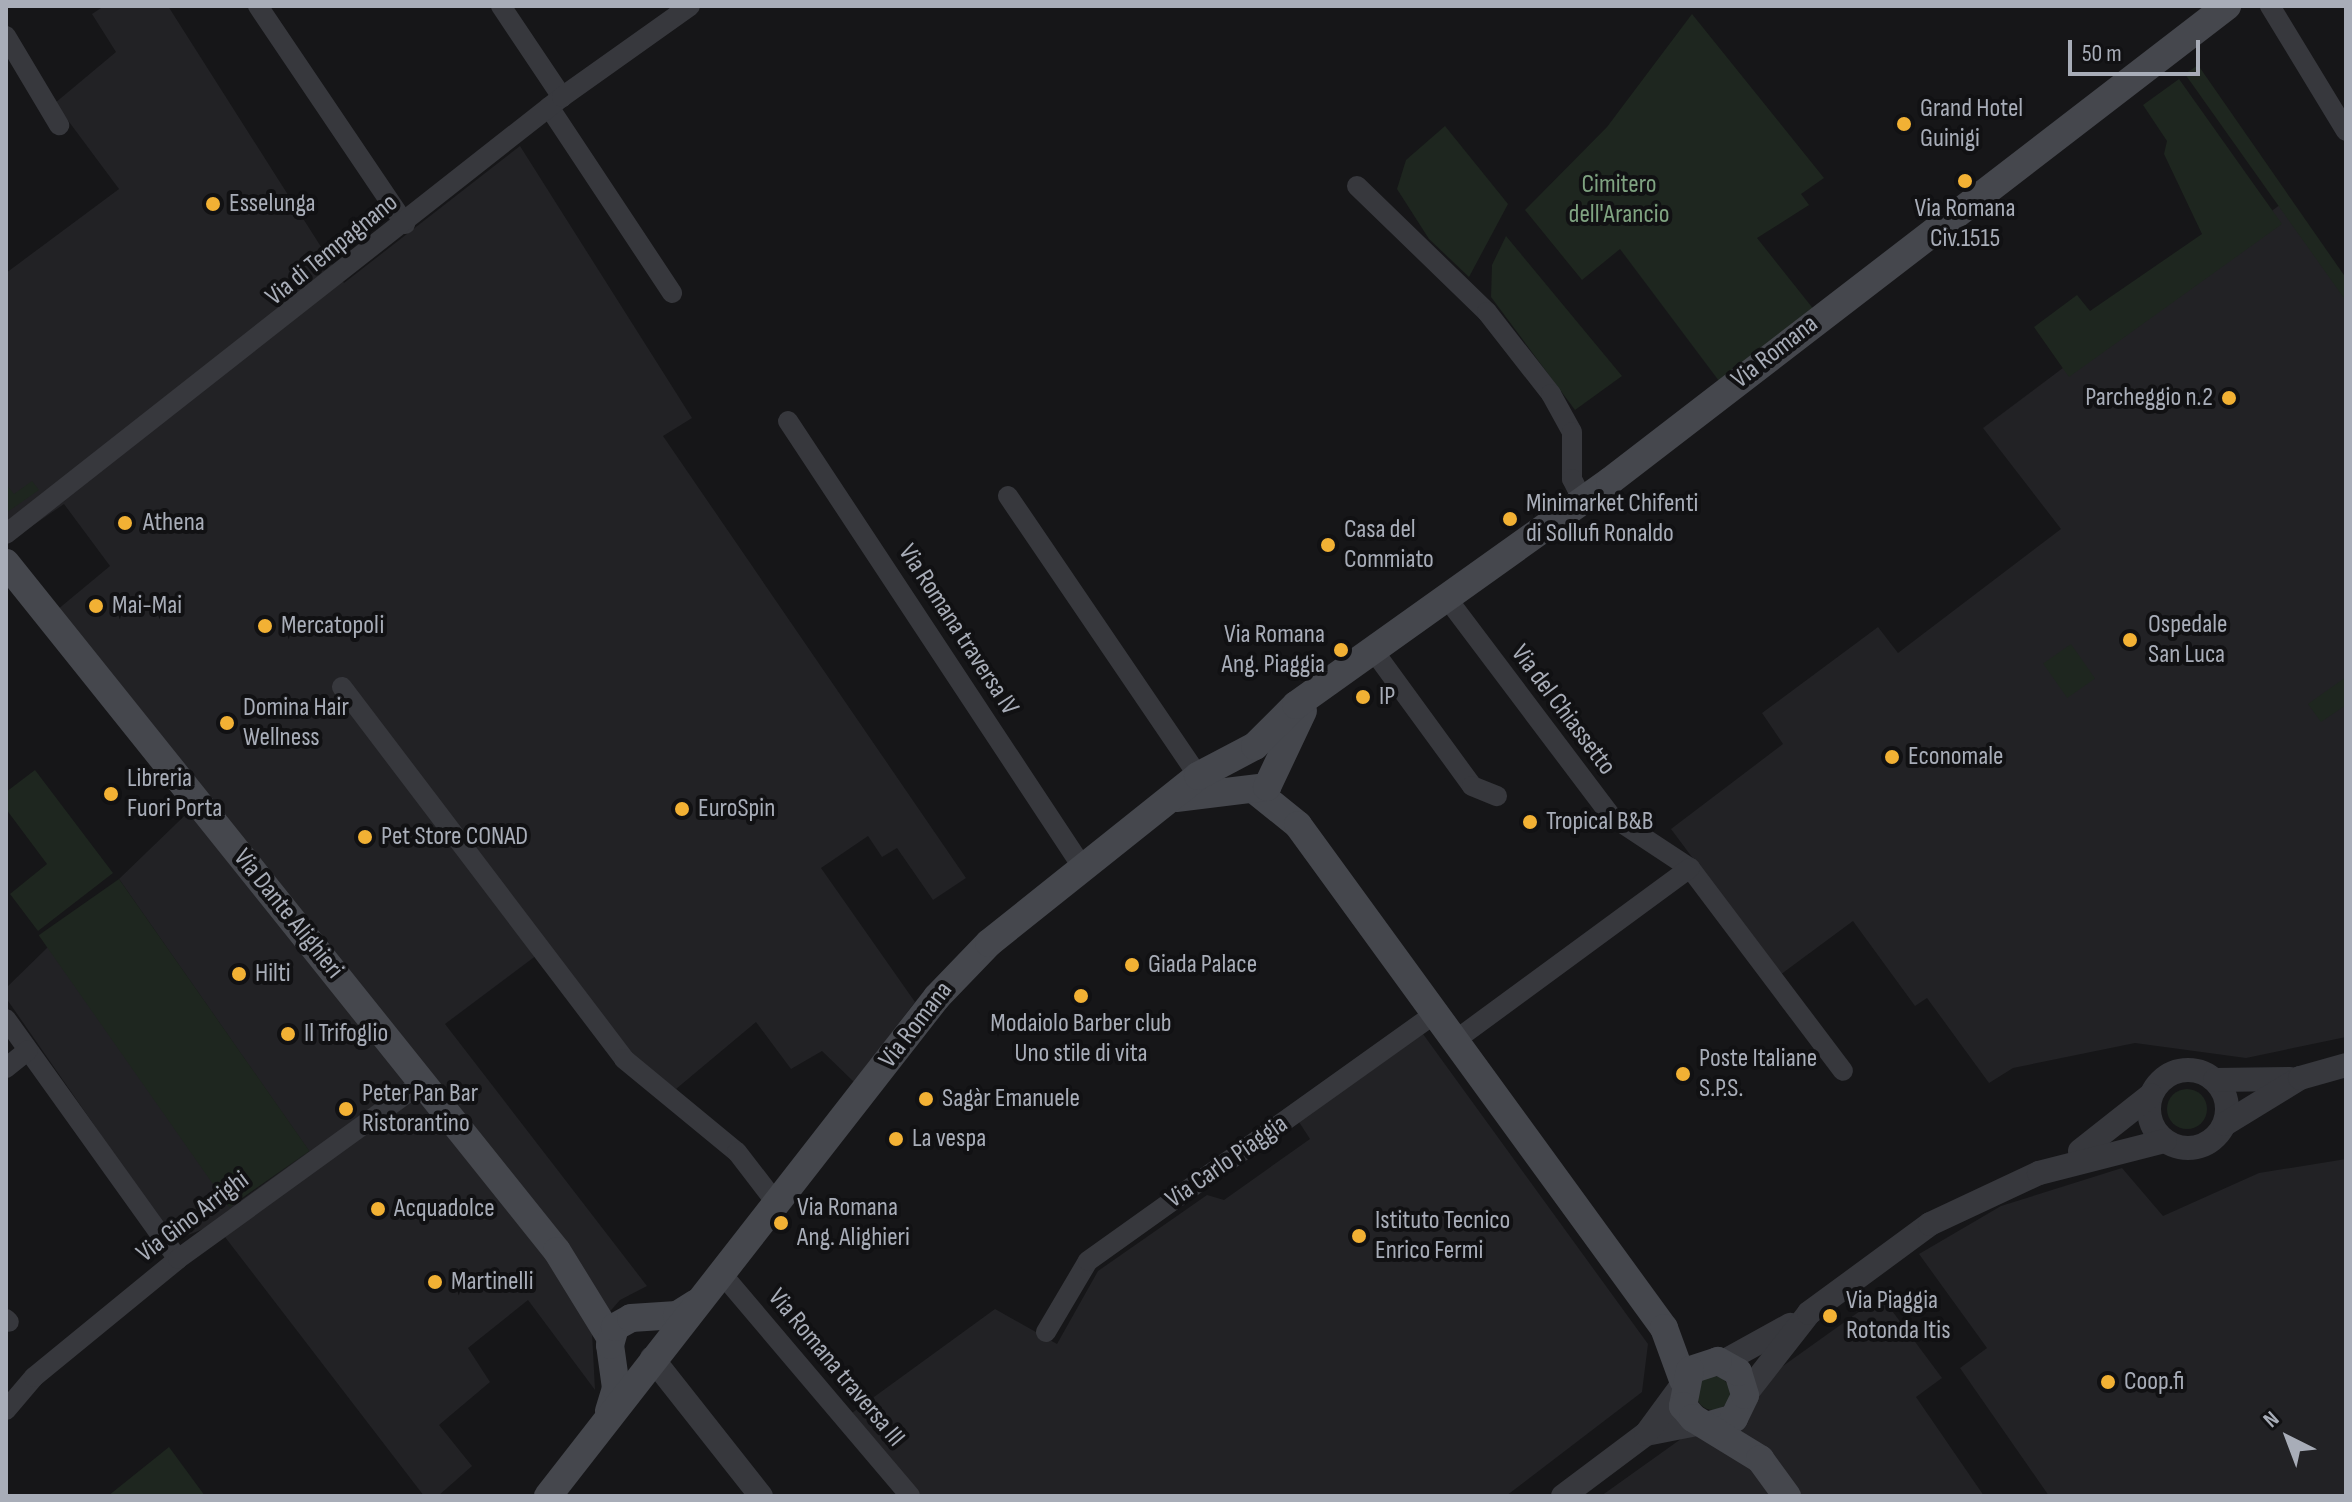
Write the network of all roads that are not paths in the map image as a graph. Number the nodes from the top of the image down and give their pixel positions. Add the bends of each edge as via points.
1 (258, 6) edge
2 (501, 6) edge
3 (690, 6) edge
4 (2227, 6) edge
5 (2270, 6) edge
6 (6, 36) edge
7 (555, 102) junction
8 (59, 125) dead end
9 (2346, 131) edge
10 (1357, 186) dead end
11 (405, 224) junction
12 (672, 293) dead end
13 (788, 421) dead end
14 (1008, 496) dead end
15 (1583, 501) junction
16 (6, 534) edge
17 (6, 563) edge
18 (1446, 597) junction
19 (1373, 650) junction
20 (342, 687) dead end
21 (1319, 691) junction
22 (1247, 749) junction
23 (1198, 776) junction
24 (1265, 780) junction
25 (1497, 796) dead end
26 (1176, 798) junction
27 (1083, 868) junction
28 (1690, 868) junction
29 (1433, 1015) junction
30 (6, 1019) edge
31 (1453, 1042) junction
32 (28, 1050) junction
33 (2346, 1065) edge
34 (6, 1068) edge
35 (1843, 1071) dead end
36 (2300, 1078) junction
37 (2215, 1080) junction
38 (424, 1081) junction
39 (2151, 1095) junction
40 (2225, 1124) junction
41 (2165, 1141) junction
42 (2039, 1173) junction
43 (777, 1204) junction
44 (178, 1259) junction
45 (722, 1274) junction
46 (703, 1298) junction
47 (1809, 1313) junction
48 (1664, 1328) junction
49 (1046, 1332) dead end
50 (624, 1333) junction
51 (652, 1358) junction
52 (1715, 1361) junction
53 (1682, 1383) junction
54 (1744, 1400) junction
55 (6, 1410) edge
56 (1706, 1424) junction
57 (601, 1427) junction
58 (1646, 1434) junction
59 (1760, 1459) junction
60 (548, 1496) edge
61 (761, 1496) edge
62 (910, 1496) edge
63 (1563, 1496) edge
64 (1787, 1496) edge

1 - 11 street
2 - 7 street
3 - 7 street, Via di Tempagnano
4 - 15 main road, Via Romana
5 - 9 street
6 - 8 street
7 - 11 street, Via di Tempagnano
7 - 12 street
10 - 15 street via 1487,312 1551,394 1572,432 1572,479
11 - 16 street, Via di Tempagnano
13 - 27 street, Via Romana traversa IV
14 - 23 street
15 - 18 main road, Via Romana
17 - 38 main road, Via Dante Alighieri
18 - 19 main road, Via Romana
18 - 28 street, Via del Chiassetto via 1611,816
19 - 21 main road, Via Romana
19 - 25 street via 1472,786
20 - 43 street via 624,1059 737,1152
21 - 22 main road, Via Romana
21 - 24 main road, Via Romana via 1291,729
22 - 23 main road, Via Romana
22 - 24 main road
22 - 24 main road via 1233,769
23 - 26 main road, Via Romana
24 - 26 main road, Via Romana
24 - 29 main road
26 - 27 main road, Via Romana
27 - 43 main road, Via Romana via 951,980
28 - 31 street
28 - 35 street, Via del Chiassetto
29 - 31 main road
29 - 49 street, Via Carlo Piaggia via 1088,1261
30 - 32 street
31 - 48 main road
32 - 34 street
32 - 44 street
33 - 36 street
36 - 37 street
36 - 40 street
37 - 39 street via 2181,1071
37 - 40 street via 2227,1102
38 - 44 street, Via Gino Arrighi
38 - 50 main road, Via Dante Alighieri
39 - 41 street via 2150,1119
39 - 42 street via 2115,1129
40 - 41 street via 2201,1147
41 - 42 street
42 - 47 street via 1930,1224
43 - 45 main road, Via Romana
44 - 55 street, Via Gino Arrighi via 34,1377
45 - 46 main road, Via Romana
45 - 62 street, Via Romana traversa III
46 - 50 main road, Via Romana via 677,1315
46 - 51 main road, Via Romana
47 - 52 street
47 - 54 street
48 - 52 main road
48 - 53 main road
50 - 51 main road via 658,1337
50 - 51 main road via 631,1367
50 - 57 main road, Via Romana via 616,1388
51 - 57 main road, Via Romana
51 - 61 street
52 - 53 main road
52 - 54 main road via 1742,1377
53 - 56 main road via 1683,1406
53 - 58 street
54 - 56 main road via 1728,1422
54 - 59 main road
56 - 58 street
56 - 59 main road
57 - 60 main road, Via Romana
58 - 63 street
59 - 64 main road

